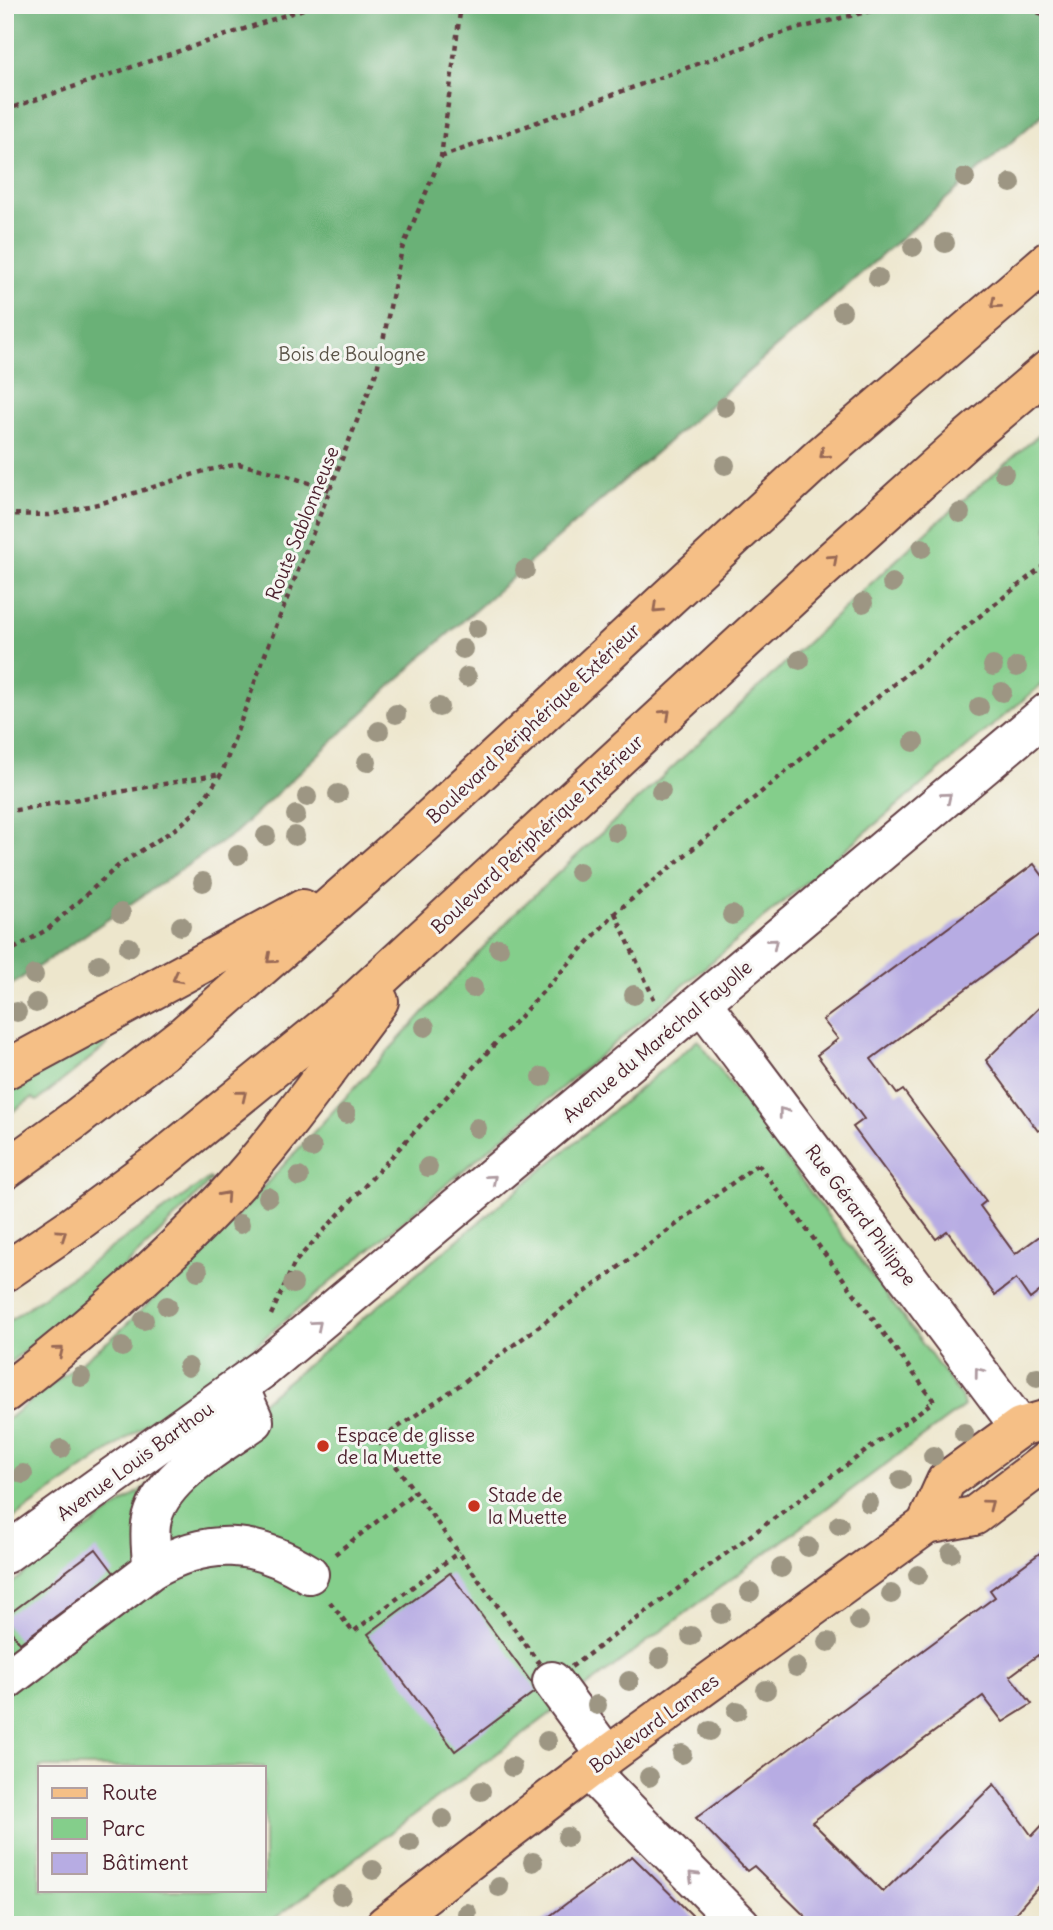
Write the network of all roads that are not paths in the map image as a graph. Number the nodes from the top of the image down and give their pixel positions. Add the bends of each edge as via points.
1 (1048, 261) edge
2 (1048, 370) edge
3 (1048, 712) edge
4 (422, 826) junction
5 (482, 884) junction
6 (702, 1003) junction
7 (5, 1070) edge
8 (5, 1170) edge
9 (5, 1272) edge
10 (251, 1378) junction
11 (5, 1393) edge
12 (1034, 1423) edge
13 (1048, 1460) edge
14 (926, 1525) junction
15 (5, 1554) edge
16 (152, 1569) junction
17 (309, 1574) road end
18 (5, 1681) edge
19 (552, 1681) road end
20 (598, 1763) junction
21 (385, 1925) edge
22 (741, 1925) edge

1 -> 4 main road, Boulevard Périphérique Extérieur via 820,457
5 -> 2 main road, Boulevard Périphérique Intérieur via 820,572
6 -> 3 street, Avenue du Maréchal Fayolle
4 -> 7 main road via 380,860 296,913
4 -> 8 main road, Boulevard Périphérique Extérieur via 185,1034
9 -> 5 main road, Boulevard Périphérique Intérieur via 160,1161 348,1008
11 -> 5 main road via 163,1261 226,1196 393,983
10 -> 6 street, Avenue du Maréchal Fayolle
12 -> 6 street, Rue Gérard Philippe
10 - 15 street, Avenue Louis Barthou
10 - 16 street via 254,1421 188,1469 168,1487 156,1507 151,1524
12 - 14 main road, Boulevard Lannes via 946,1481
14 -> 13 main road, Boulevard Lannes via 974,1516
14 - 20 main road, Boulevard Lannes
16 - 17 street via 200,1548 229,1545 284,1558
16 - 18 street
19 - 20 street
20 - 21 main road, Boulevard Lannes
22 -> 20 street

